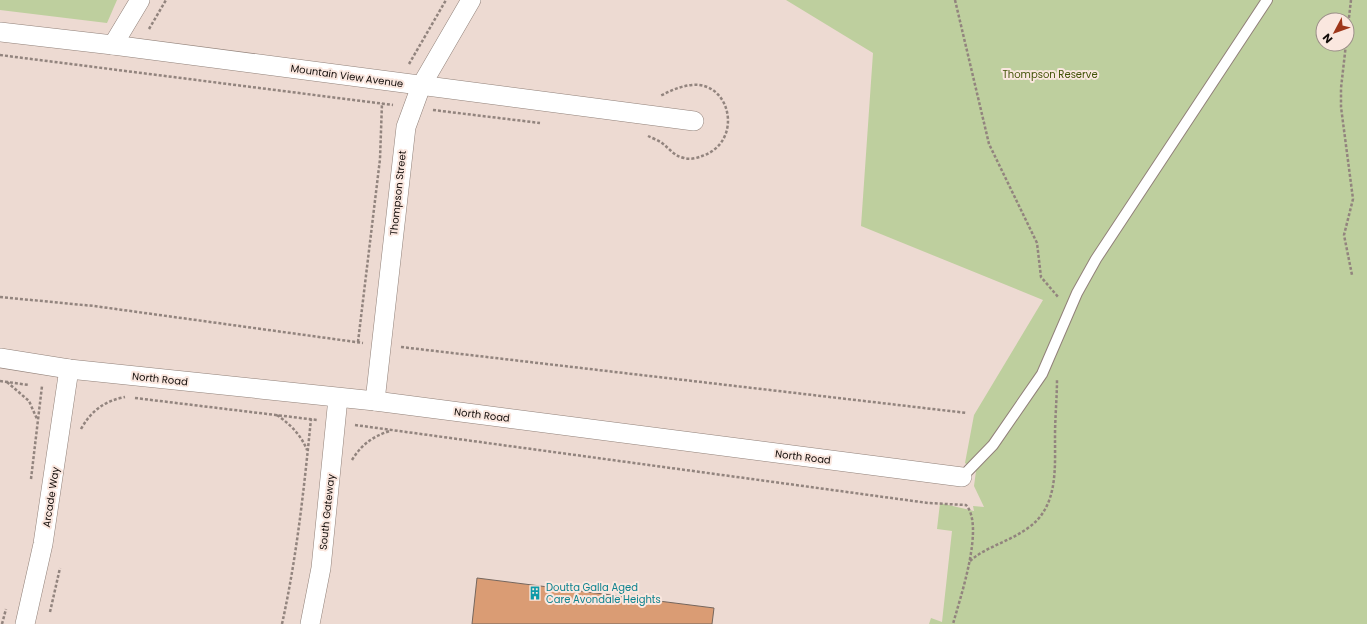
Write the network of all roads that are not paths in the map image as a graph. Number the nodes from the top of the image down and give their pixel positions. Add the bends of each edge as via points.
1 (140, 0) edge
2 (471, 0) edge
3 (1267, 0) edge
4 (0, 32) edge
5 (113, 45) junction
6 (421, 86) junction
7 (694, 120) dead end
8 (0, 358) edge
9 (68, 368) junction
10 (338, 398) junction
11 (375, 401) junction
12 (962, 477) joint
13 (25, 624) edge
14 (310, 624) edge

1 - 5 street
2 - 6 street, Thompson Street
3 - 12 lane via 1096,259 1070,309 1047,364 1026,398 993,445
4 - 5 street, Mountain View Avenue
5 - 6 street, Mountain View Avenue
6 - 7 street, Mountain View Avenue
6 - 11 street, Thompson Street via 406,128
8 - 9 street, North Road
9 - 10 street, North Road
9 - 13 street, Arcade Way via 43,544
10 - 11 street, North Road
10 - 14 street, South Gateway via 321,568
11 - 12 street, North Road

